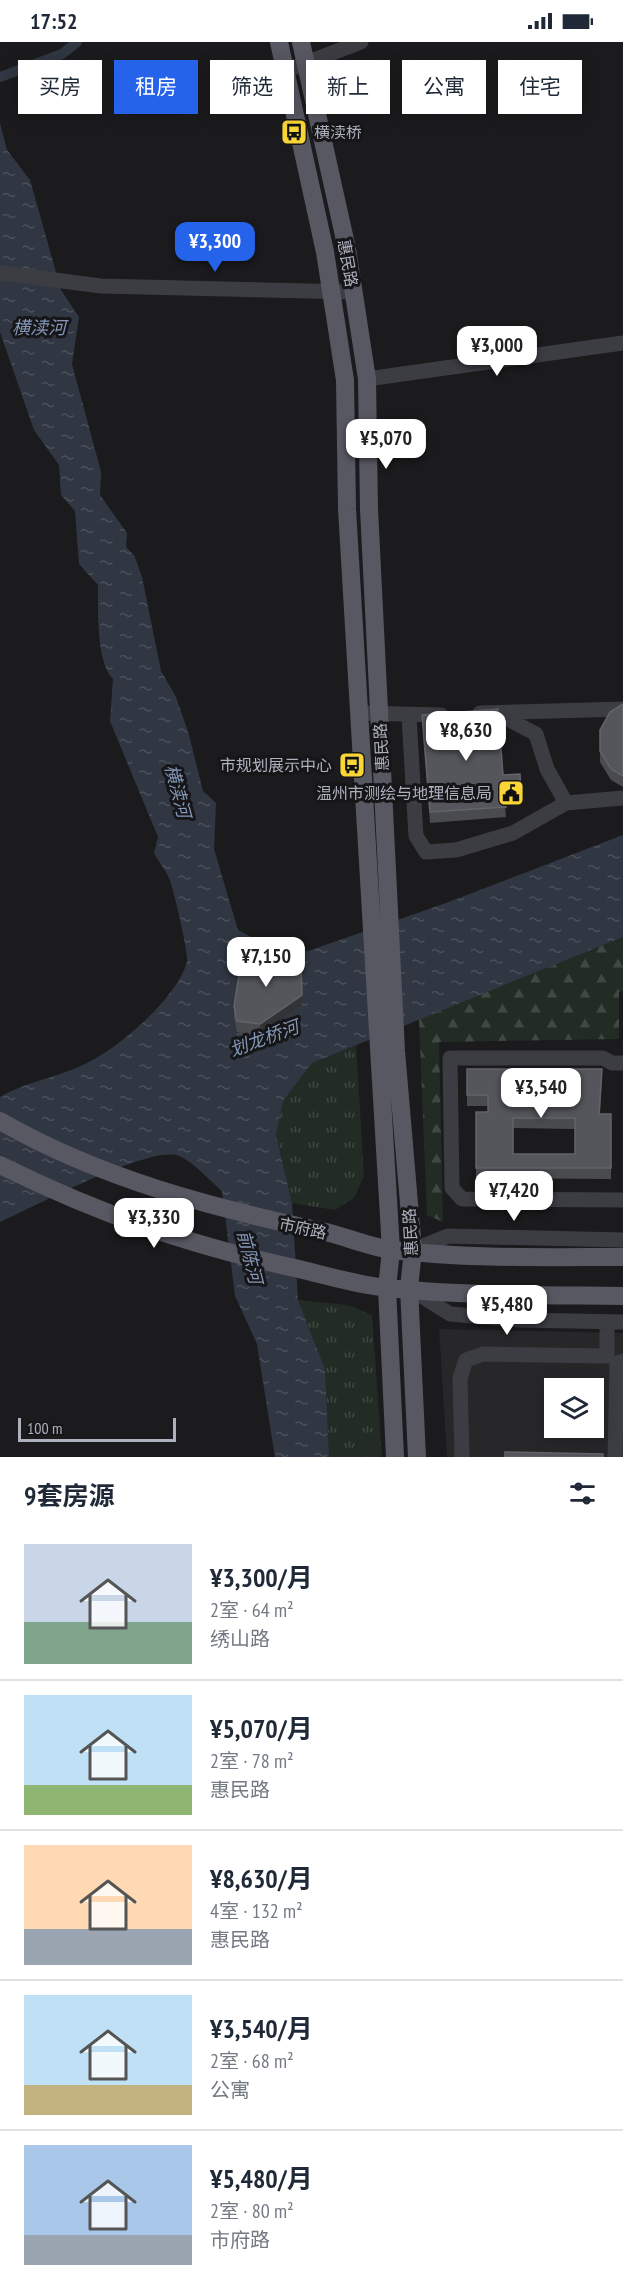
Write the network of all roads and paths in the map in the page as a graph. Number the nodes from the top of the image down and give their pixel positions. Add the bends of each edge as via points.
1 (279, 42) edge
2 (301, 42) edge
3 (361, 42) edge
4 (283, 60) edge
5 (314, 60) edge
6 (306, 63) joint
7 (294, 68) edge
8 (294, 112) edge
9 (317, 114) edge
10 (0, 273) edge
11 (353, 292) junction
12 (331, 293) junction
13 (623, 343) edge
14 (367, 379) junction
15 (623, 709) edge
16 (360, 713) junction
17 (380, 714) junction
18 (459, 714) junction
19 (409, 716) junction
20 (623, 798) edge
21 (566, 803) junction
22 (381, 911) junction
23 (389, 1051) junction
24 (623, 1063) edge
25 (0, 1121) edge
26 (0, 1166) edge
27 (623, 1200) edge
28 (623, 1240) edge
29 (391, 1250) junction
30 (413, 1250) junction
31 (623, 1257) edge
32 (387, 1288) junction
33 (409, 1288) junction
34 (623, 1296) edge
35 (607, 1322) junction
36 (623, 1322) edge
37 (623, 1361) edge
38 (395, 1457) edge
39 (417, 1457) edge
40 (462, 1457) edge
41 (615, 1457) edge

1 - 4 main road, 惠民路
2 - 6 main road, 惠民路
3 - 5 street
6 - 7 street
8 - 12 main road, 惠民路
9 - 11 main road, 惠民路
10 - 12 street via 101,286
11 - 12 street
11 - 14 main road, 惠民路
12 - 16 main road, 惠民路 via 345,380 347,509
13 - 14 street
14 - 17 main road, 惠民路 via 369,509
15 - 18 street
16 - 17 street
16 - 22 main road, 惠民路
17 - 19 street
17 - 22 main road, 惠民路
18 - 19 street
18 - 21 street via 506,718 536,734 547,769
19 - 21 street via 416,836 426,852 456,850 513,833
20 - 21 street
22 - 23 main road, 惠民路
23 - 29 main road, 惠民路
23 - 30 main road, 惠民路
24 - 27 street via 603,1058 450,1058 452,1188 462,1199
25 - 29 main road, 市府路 via 62,1152 175,1196
26 - 32 main road via 100,1212 154,1230 245,1257
28 - 30 street via 448,1236
29 - 30 main road, 市府路
29 - 32 main road, 惠民路
30 - 31 main road, 市府路 via 468,1257
30 - 33 main road, 惠民路
32 - 33 main road
32 - 38 main road, 惠民路
33 - 34 main road
33 - 35 street via 450,1314
33 - 39 main road, 惠民路
35 - 36 street
35 - 40 street via 607,1356 483,1353 466,1360 460,1378
37 - 41 street via 617,1363

